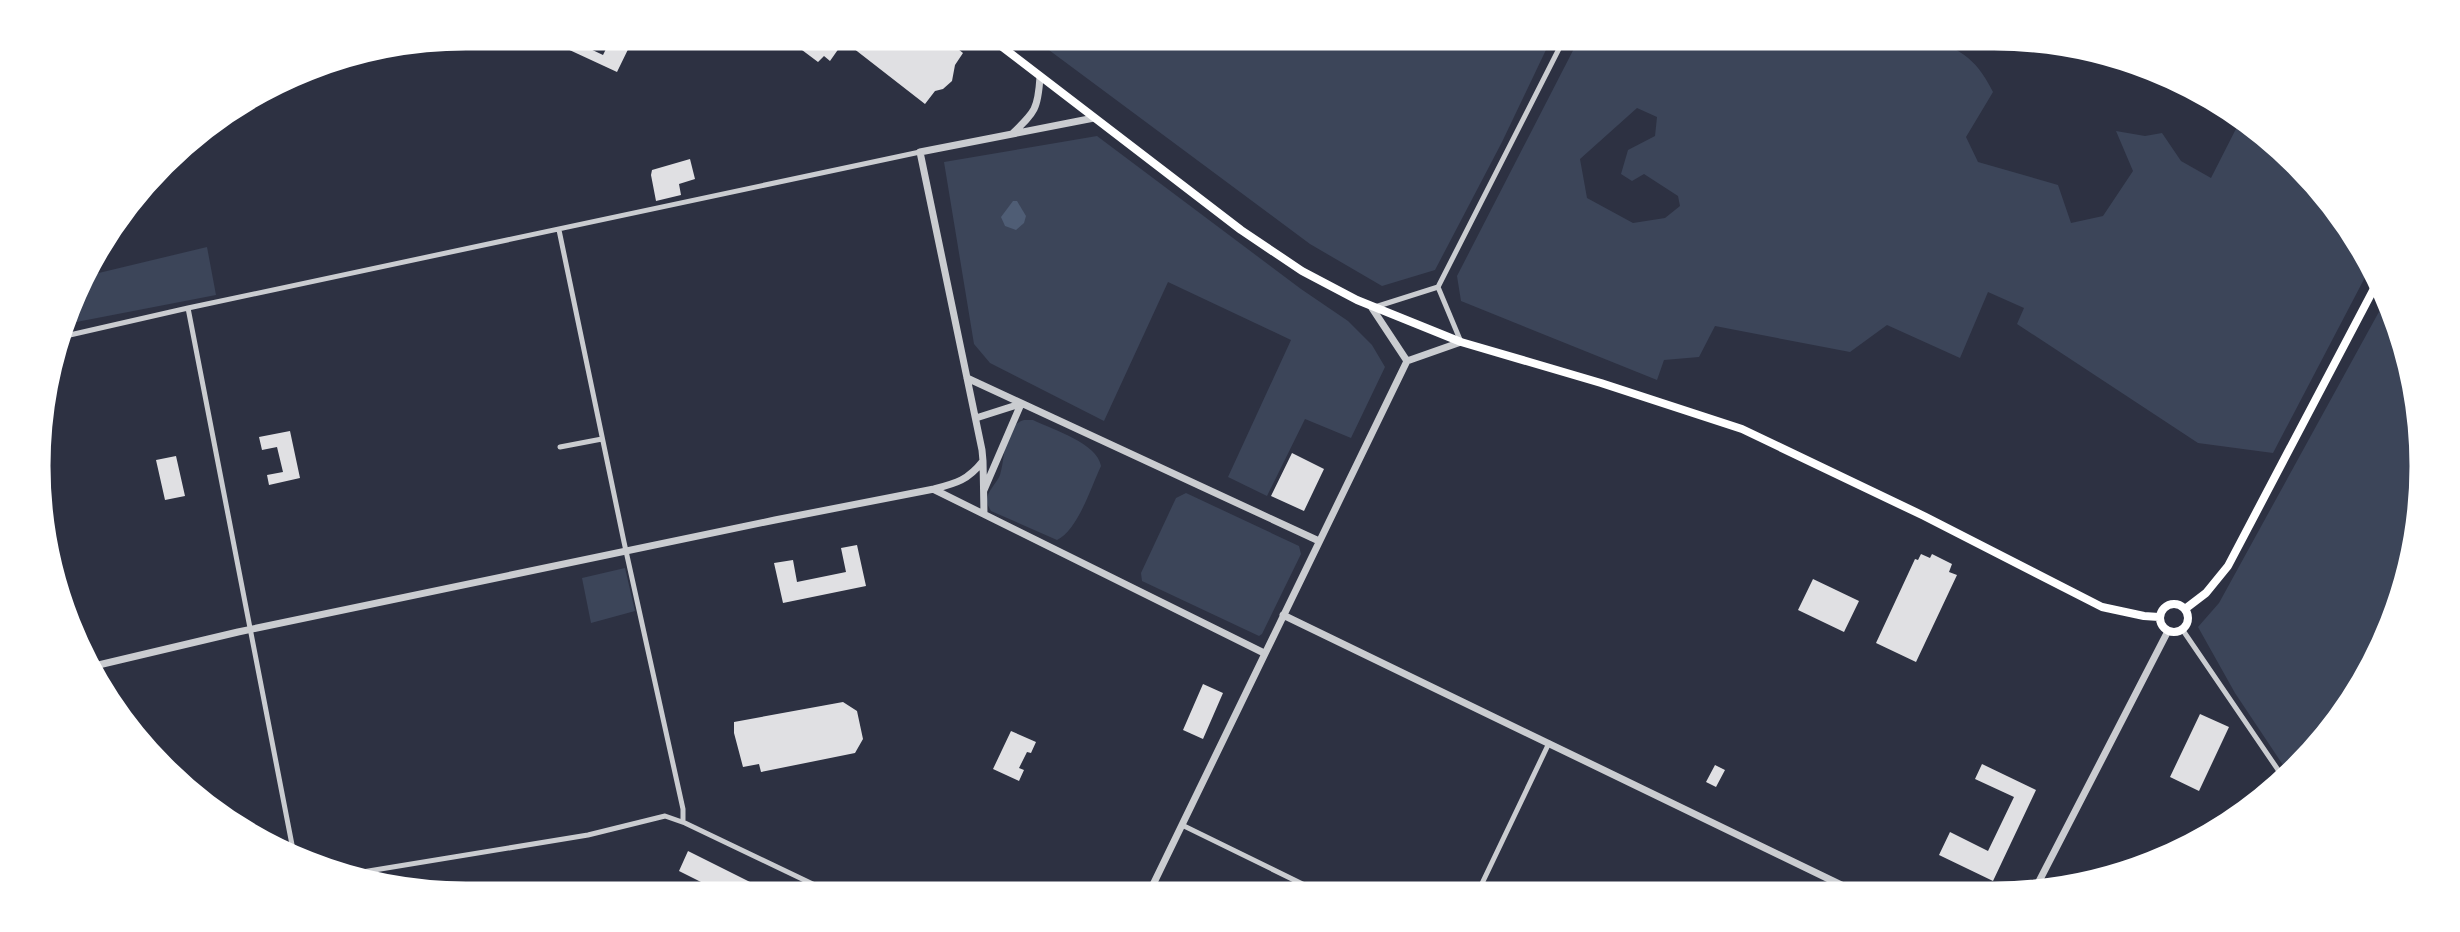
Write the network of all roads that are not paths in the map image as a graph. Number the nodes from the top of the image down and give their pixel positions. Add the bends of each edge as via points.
1 (1001, 46) edge
2 (1560, 46) edge
3 (1041, 77) junction
4 (1094, 118) junction
5 (1012, 134) junction
6 (920, 152) junction
7 (559, 230) junction
8 (1438, 287) junction
9 (2374, 288) edge
10 (1372, 307) junction
11 (188, 308) junction
12 (67, 336) edge
13 (1461, 342) junction
14 (1407, 361) junction
15 (967, 378) junction
16 (1021, 404) junction
17 (976, 418) junction
18 (602, 439) junction
19 (560, 447) dead end
20 (983, 461) junction
21 (934, 489) junction
22 (984, 490) junction
23 (984, 514) junction
24 (1319, 541) junction
25 (626, 552) junction
26 (2185, 609) junction
27 (1283, 615) junction
28 (2160, 617) junction
29 (2182, 629) junction
30 (249, 630) junction
31 (2168, 631) junction
32 (1264, 653) junction
33 (96, 666) edge
34 (1549, 743) junction
35 (2280, 773) edge
36 (683, 821) junction
37 (1182, 825) junction
38 (293, 849) edge
39 (359, 873) edge
40 (2038, 884) edge
41 (817, 886) edge
42 (1152, 886) edge
43 (1307, 886) edge
44 (1481, 886) edge
45 (1843, 886) edge

1 - 3 main road
2 - 8 street
3 - 4 main road
3 - 5 street via 1034,113
4 - 5 street
4 - 10 main road via 1241,230
5 - 6 street
6 - 7 street
6 - 15 street
7 - 11 street
7 - 18 street
8 - 10 street
8 - 13 street
9 - 26 main road via 2228,566 2206,593
10 - 13 main road
10 - 14 street
11 - 12 street
11 - 30 street
13 - 14 street
13 - 28 main road via 1742,429 2102,607
14 - 24 street
15 - 16 street
15 - 17 street
16 - 17 street
16 - 22 street
16 - 24 street
17 - 20 street
18 - 19 street
18 - 25 street
20 - 21 street via 972,475
20 - 22 street
21 - 23 street
21 - 25 street
22 - 23 street
23 - 32 street
24 - 27 street
25 - 30 street
25 - 36 street
26 - 28 main road via 2169,604
26 - 29 main road via 2188,618
27 - 32 street
27 - 34 street
28 - 31 main road
29 - 31 main road
29 - 35 street
30 - 33 street
30 - 38 street
31 - 40 street
32 - 37 street
34 - 44 street
34 - 45 street
36 - 39 street via 665,816 588,835
36 - 41 street
37 - 42 street
37 - 43 street

